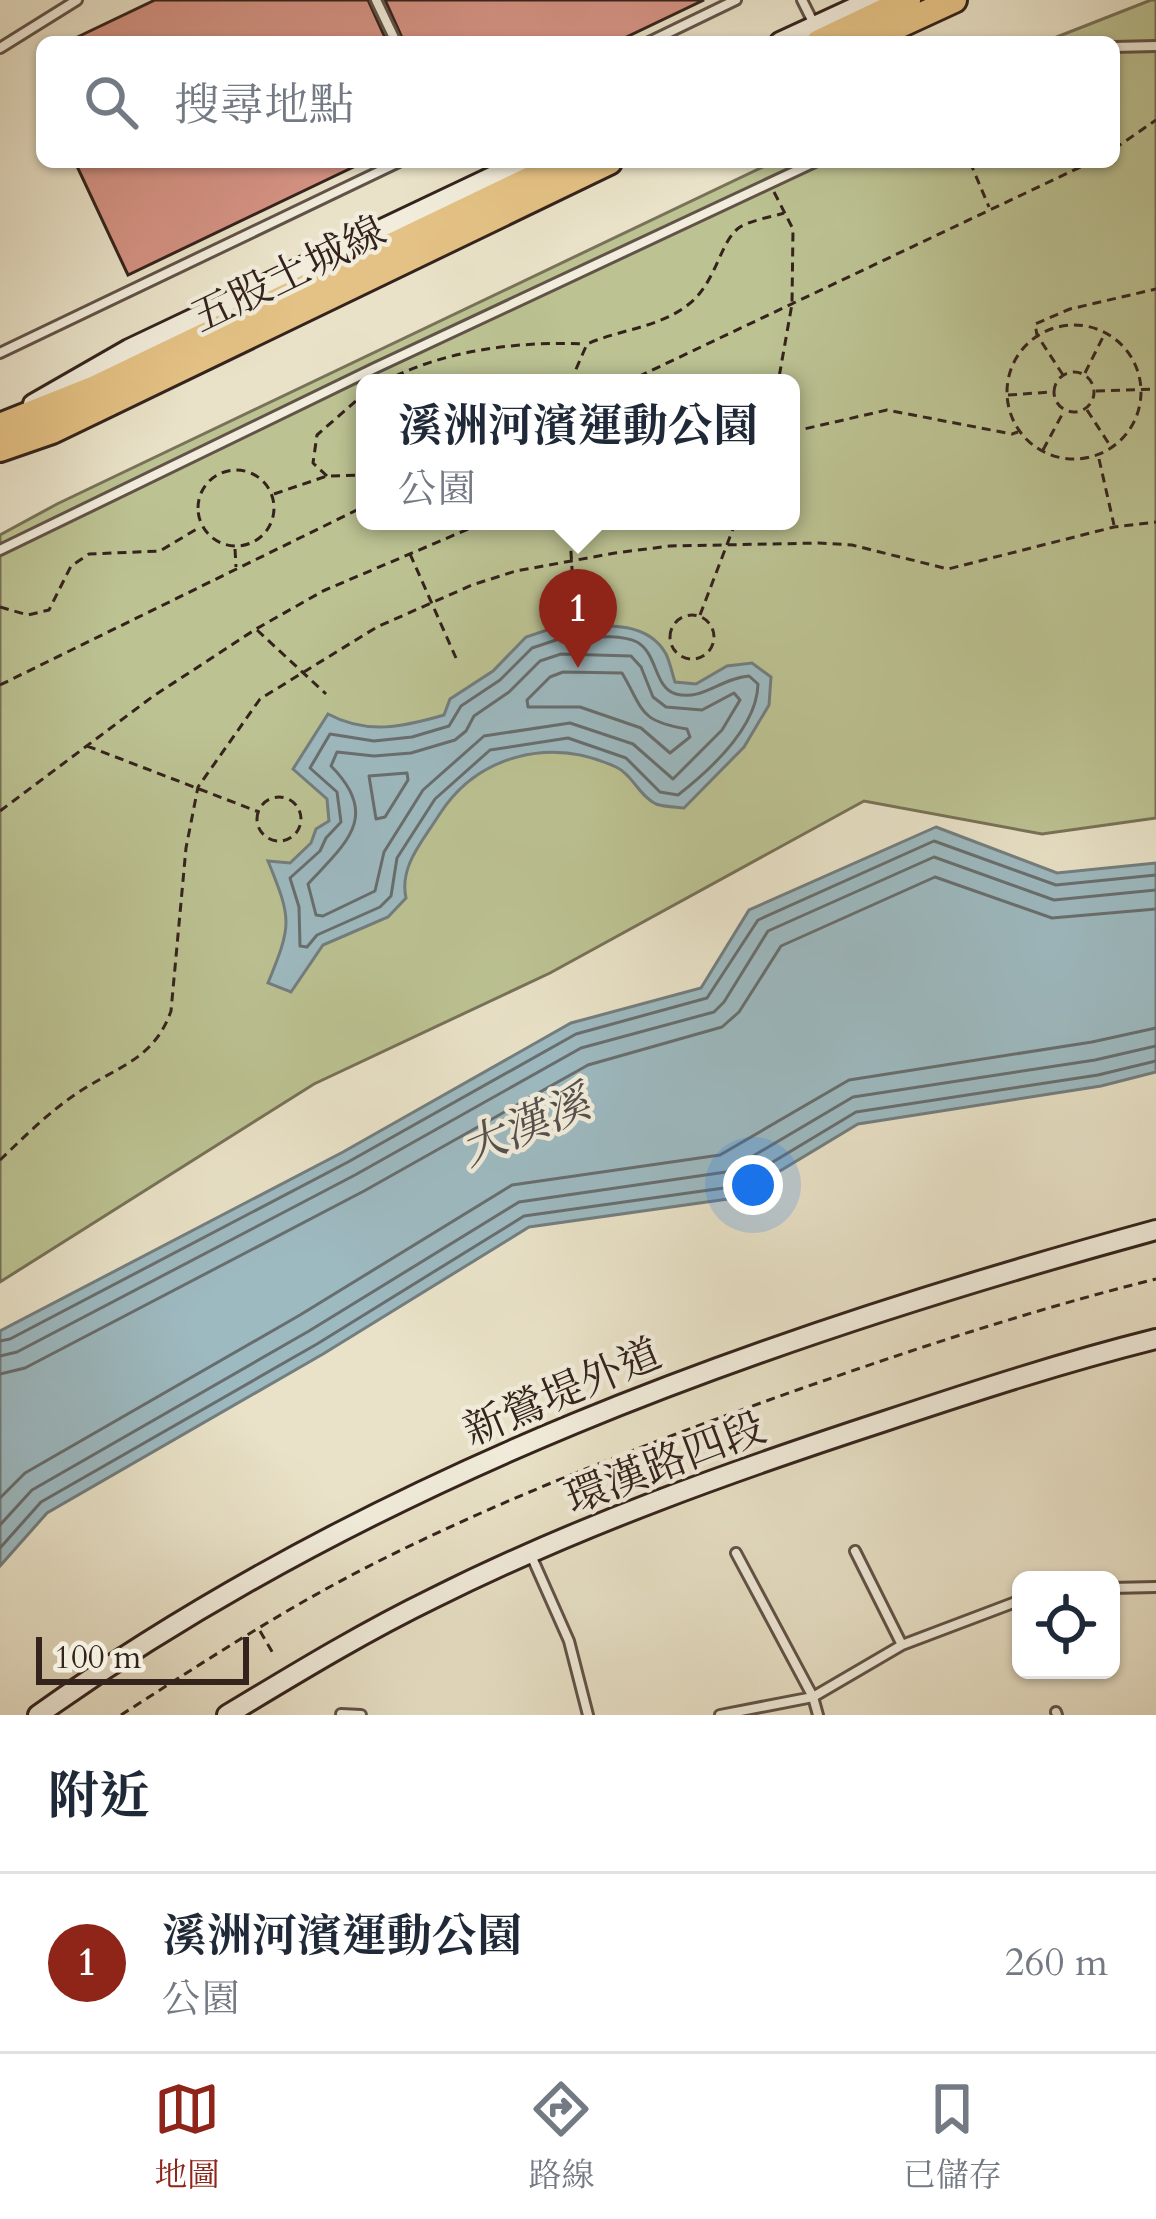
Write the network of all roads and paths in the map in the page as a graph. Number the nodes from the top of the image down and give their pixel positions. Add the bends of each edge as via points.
1 (77, 0) edge
2 (376, 0) edge
3 (736, 0) edge
4 (802, 0) edge
5 (871, 0) edge
6 (908, 0) edge
7 (928, 0) edge
8 (954, 0) edge
9 (843, 5) edge
10 (817, 34) edge
11 (393, 36) edge
12 (661, 36) edge
13 (852, 36) edge
14 (876, 36) edge
15 (1120, 46) edge
16 (1156, 46) edge
17 (0, 48) edge
18 (1156, 120) edge
19 (1120, 145) edge
20 (386, 168) edge
21 (510, 168) edge
22 (553, 168) edge
23 (573, 168) edge
24 (597, 168) edge
25 (802, 168) edge
26 (973, 168) edge
27 (1078, 168) edge
28 (774, 193) dead end
29 (990, 208) junction
30 (784, 213) junction
31 (1156, 290) edge
32 (792, 304) junction
33 (1106, 332) junction
34 (1037, 335) junction
35 (587, 344) junction
36 (0, 353) edge
37 (363, 374) edge
38 (399, 374) edge
39 (574, 374) edge
40 (644, 374) edge
41 (780, 374) edge
42 (1084, 374) junction
43 (1063, 375) junction
44 (356, 377) edge
45 (1142, 388) junction
46 (1156, 389) edge
47 (1094, 391) junction
48 (1053, 392) junction
49 (1006, 395) junction
50 (356, 401) edge
51 (1086, 409) junction
52 (1064, 410) junction
53 (0, 426) edge
54 (800, 430) edge
55 (1019, 431) junction
56 (0, 446) edge
57 (1112, 448) junction
58 (1042, 452) junction
59 (1098, 456) junction
60 (356, 475) edge
61 (327, 476) junction
62 (272, 495) junction
63 (356, 510) edge
64 (1156, 522) edge
65 (202, 526) junction
66 (1114, 527) junction
67 (465, 530) edge
68 (570, 530) edge
69 (733, 530) edge
70 (235, 547) junction
71 (726, 547) junction
72 (0, 550) edge
73 (410, 553) junction
74 (572, 559) junction
75 (236, 567) junction
76 (574, 600) dead end
77 (431, 602) junction
78 (0, 608) edge
79 (699, 616) junction
80 (256, 629) junction
81 (456, 658) dead end
82 (302, 671) junction
83 (0, 685) edge
84 (326, 694) dead end
85 (85, 745) junction
86 (198, 787) junction
87 (0, 811) edge
88 (259, 812) junction
89 (0, 1160) edge
90 (1156, 1231) edge
91 (1156, 1279) edge
92 (1156, 1339) edge
93 (745, 1409) junction
94 (755, 1438) dead end
95 (855, 1551) dead end
96 (530, 1553) junction
97 (736, 1553) dead end
98 (1156, 1587) edge
99 (1120, 1588) edge
100 (1012, 1603) edge
101 (259, 1628) junction
102 (902, 1645) junction
103 (274, 1655) dead end
104 (813, 1697) junction
105 (341, 1714) edge
106 (38, 1715) edge
107 (121, 1715) edge
108 (227, 1715) edge
109 (361, 1715) edge
110 (588, 1715) edge
111 (720, 1715) edge
112 (818, 1715) edge

1 - 17 lane
2 - 11 lane
3 - 12 lane
4 - 10 lane
5 - 9 street
6 - 10 highway
7 - 13 street
8 - 14 highway
9 - 10 street
15 - 16 lane
18 - 19 path
20 - 36 lane
21 - 53 street via 129,349
22 - 53 highway, 五股土城線
23 - 56 street
24 - 56 highway, 五股土城線 via 52,430
25 - 37 lane
26 - 29 path
27 - 29 path
28 - 30 path
29 - 32 path
30 - 32 path via 793,229
30 - 35 path via 739,228 706,289 668,319
31 - 34 path via 1070,309 1035,324
32 - 40 path
32 - 41 path
33 - 34 path via 1071,324
33 - 42 path
33 - 45 path via 1131,356
34 - 43 path
34 - 49 path via 1014,361
35 - 38 path via 466,353
35 - 39 path
42 - 43 path
42 - 47 path
43 - 48 path
44 - 72 lane
45 - 46 path
45 - 47 path
45 - 57 path via 1135,422
47 - 51 path
48 - 49 path
48 - 52 path
49 - 55 path
50 - 61 path via 316,435 313,463
51 - 52 path
51 - 57 path
52 - 58 path
54 - 55 path via 887,410
55 - 58 path
57 - 59 path
58 - 59 path
59 - 66 path
60 - 61 path
61 - 62 path
62 - 65 path via 245,470 220,472 202,489
62 - 70 path via 267,531
63 - 75 path
64 - 66 path
65 - 70 path
65 - 78 path via 160,551 89,554 71,566 49,610
66 - 71 path via 948,569 818,543
67 - 73 path
68 - 74 path
69 - 71 path
70 - 75 path
71 - 74 path
71 - 79 path
73 - 77 path
73 - 80 path
74 - 76 path
74 - 77 path
75 - 83 path
77 - 81 path
77 - 82 path
79 - 79 path via 710,625 712,646 695,658 681,656 671,645 674,624
80 - 82 path
80 - 85 path
82 - 84 path
82 - 86 path via 260,700
85 - 86 path
85 - 87 path
86 - 88 path
86 - 89 path via 162,1036 71,1097
88 - 88 path via 274,798 288,800 301,816 298,830 288,839 267,838
90 - 106 street, 新鶯堤外道 via 845,1321 522,1444 272,1567
91 - 93 path
92 - 96 street, 環漢路四段 via 782,1455
93 - 94 path
93 - 101 path via 504,1502
95 - 102 lane
96 - 108 street, 環漢路四段 via 326,1655
96 - 110 lane via 569,1641
97 - 104 lane
98 - 99 lane
100 - 102 lane
101 - 103 path
101 - 107 path
102 - 104 lane
104 - 111 lane
104 - 112 lane
105 - 109 lane

